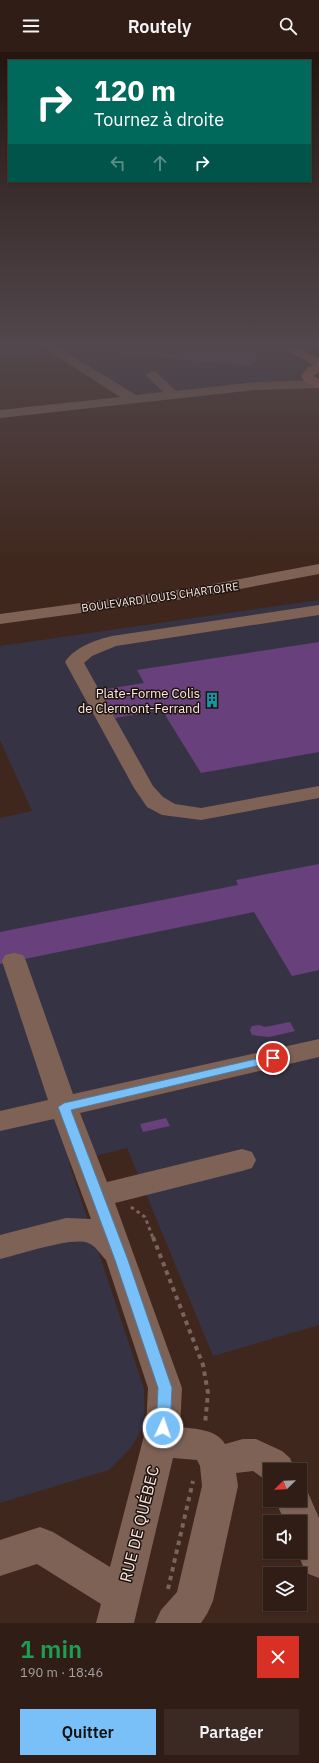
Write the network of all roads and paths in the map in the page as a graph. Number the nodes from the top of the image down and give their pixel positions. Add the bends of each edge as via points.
1 (319, 569) edge
2 (319, 610) edge
3 (0, 619) edge
4 (319, 792) edge
5 (14, 961) dead end
6 (319, 1048) edge
7 (64, 1107) junction
8 (0, 1121) edge
9 (242, 1160) dead end
10 (97, 1196) junction
11 (0, 1246) edge
12 (121, 1260) junction
13 (160, 1440) junction
14 (217, 1463) junction
15 (270, 1463) edge
16 (296, 1507) edge
17 (0, 1558) edge
18 (319, 1560) edge
19 (119, 1610) edge
20 (174, 1623) edge

1 - 3 street, BOULEVARD LOUIS CHARTOIRE via 198,592
2 - 4 street via 112,641 86,652 74,662 144,788 155,802 170,810 201,814
5 - 7 street, RUE DE QUÉBEC
6 - 7 street
7 - 8 street
7 - 10 street, RUE DE QUÉBEC
9 - 10 street
10 - 12 street, RUE DE QUÉBEC
11 - 12 street via 74,1228 86,1229 108,1240
12 - 13 street, RUE DE QUÉBEC via 165,1388
13 - 14 street via 202,1445 209,1449
13 - 19 street, RUE DE QUÉBEC
14 - 15 street via 249,1454 265,1458
14 - 20 street via 220,1486 194,1601
16 - 18 street
17 - 19 street via 40,1545

